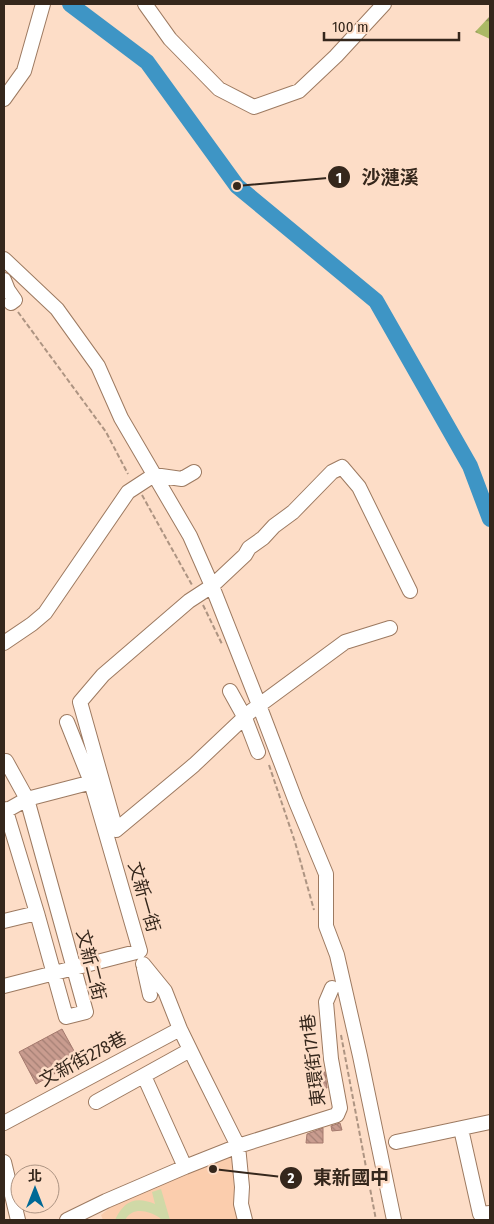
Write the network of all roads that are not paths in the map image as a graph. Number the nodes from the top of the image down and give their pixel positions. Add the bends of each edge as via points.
1 (44, 4) edge
2 (145, 4) edge
3 (384, 4) edge
4 (4, 100) edge
5 (4, 259) edge
6 (4, 280) edge
7 (11, 303) road end
8 (194, 472) dead end
9 (154, 475) junction
10 (212, 586) junction
11 (410, 591) dead end
12 (390, 628) dead end
13 (4, 643) edge
14 (230, 690) dead end
15 (259, 705) junction
16 (245, 718) junction
17 (66, 722) dead end
18 (258, 752) dead end
19 (6, 761) dead end
20 (96, 781) junction
21 (27, 799) junction
22 (4, 810) edge
23 (37, 913) junction
24 (4, 922) edge
25 (141, 957) junction
26 (74, 968) junction
27 (53, 973) junction
28 (4, 986) edge
29 (332, 988) dead end
30 (150, 995) dead end
31 (180, 1029) junction
32 (190, 1050) junction
33 (144, 1076) junction
34 (96, 1102) dead end
35 (490, 1122) edge
36 (4, 1123) edge
37 (460, 1129) junction
38 (396, 1142) dead end
39 (238, 1146) junction
40 (4, 1162) edge
41 (185, 1167) junction
42 (490, 1213) edge
43 (18, 1220) edge
44 (68, 1220) edge
45 (245, 1220) edge
46 (394, 1220) edge

1 - 4 street via 24,71
2 - 3 street via 170,39 219,89 254,107 299,91
5 - 9 street via 56,309 98,366 121,418
6 - 7 street via 16,300
8 - 9 street via 182,479
9 - 10 street via 190,536
9 - 13 street via 128,492 45,612
10 - 11 street via 332,472 342,467 360,487
10 - 15 street
10 - 20 street via 189,601 103,675 80,702
12 - 15 street via 345,642
14 - 16 street
15 - 16 street
15 - 46 street via 326,874 326,926 337,955
16 - 18 street
16 - 20 street via 116,830
17 - 20 street, 文新一街
19 - 21 street, 文新二街
20 - 21 street
20 - 25 street, 文新一街
21 - 22 street
21 - 26 street, 文新二街
22 - 23 street, 文新二街
23 - 24 street
23 - 27 street, 文新二街
25 - 26 street, 文新一街
25 - 30 street
25 - 31 street via 165,991
26 - 27 street, 文新一街
26 - 27 street, 文新二街 via 86,1012 66,1017
27 - 28 street, 文新一街
29 - 39 street, 東環街171巷 via 326,1002 331,1059 340,1108 337,1115
31 - 32 street
31 - 36 street, 文新街278巷
32 - 33 street
32 - 39 street
33 - 34 street
33 - 41 street
35 - 37 street
37 - 38 street
37 - 42 street via 480,1214
39 - 41 street
39 - 45 street
40 - 43 street
41 - 44 street

